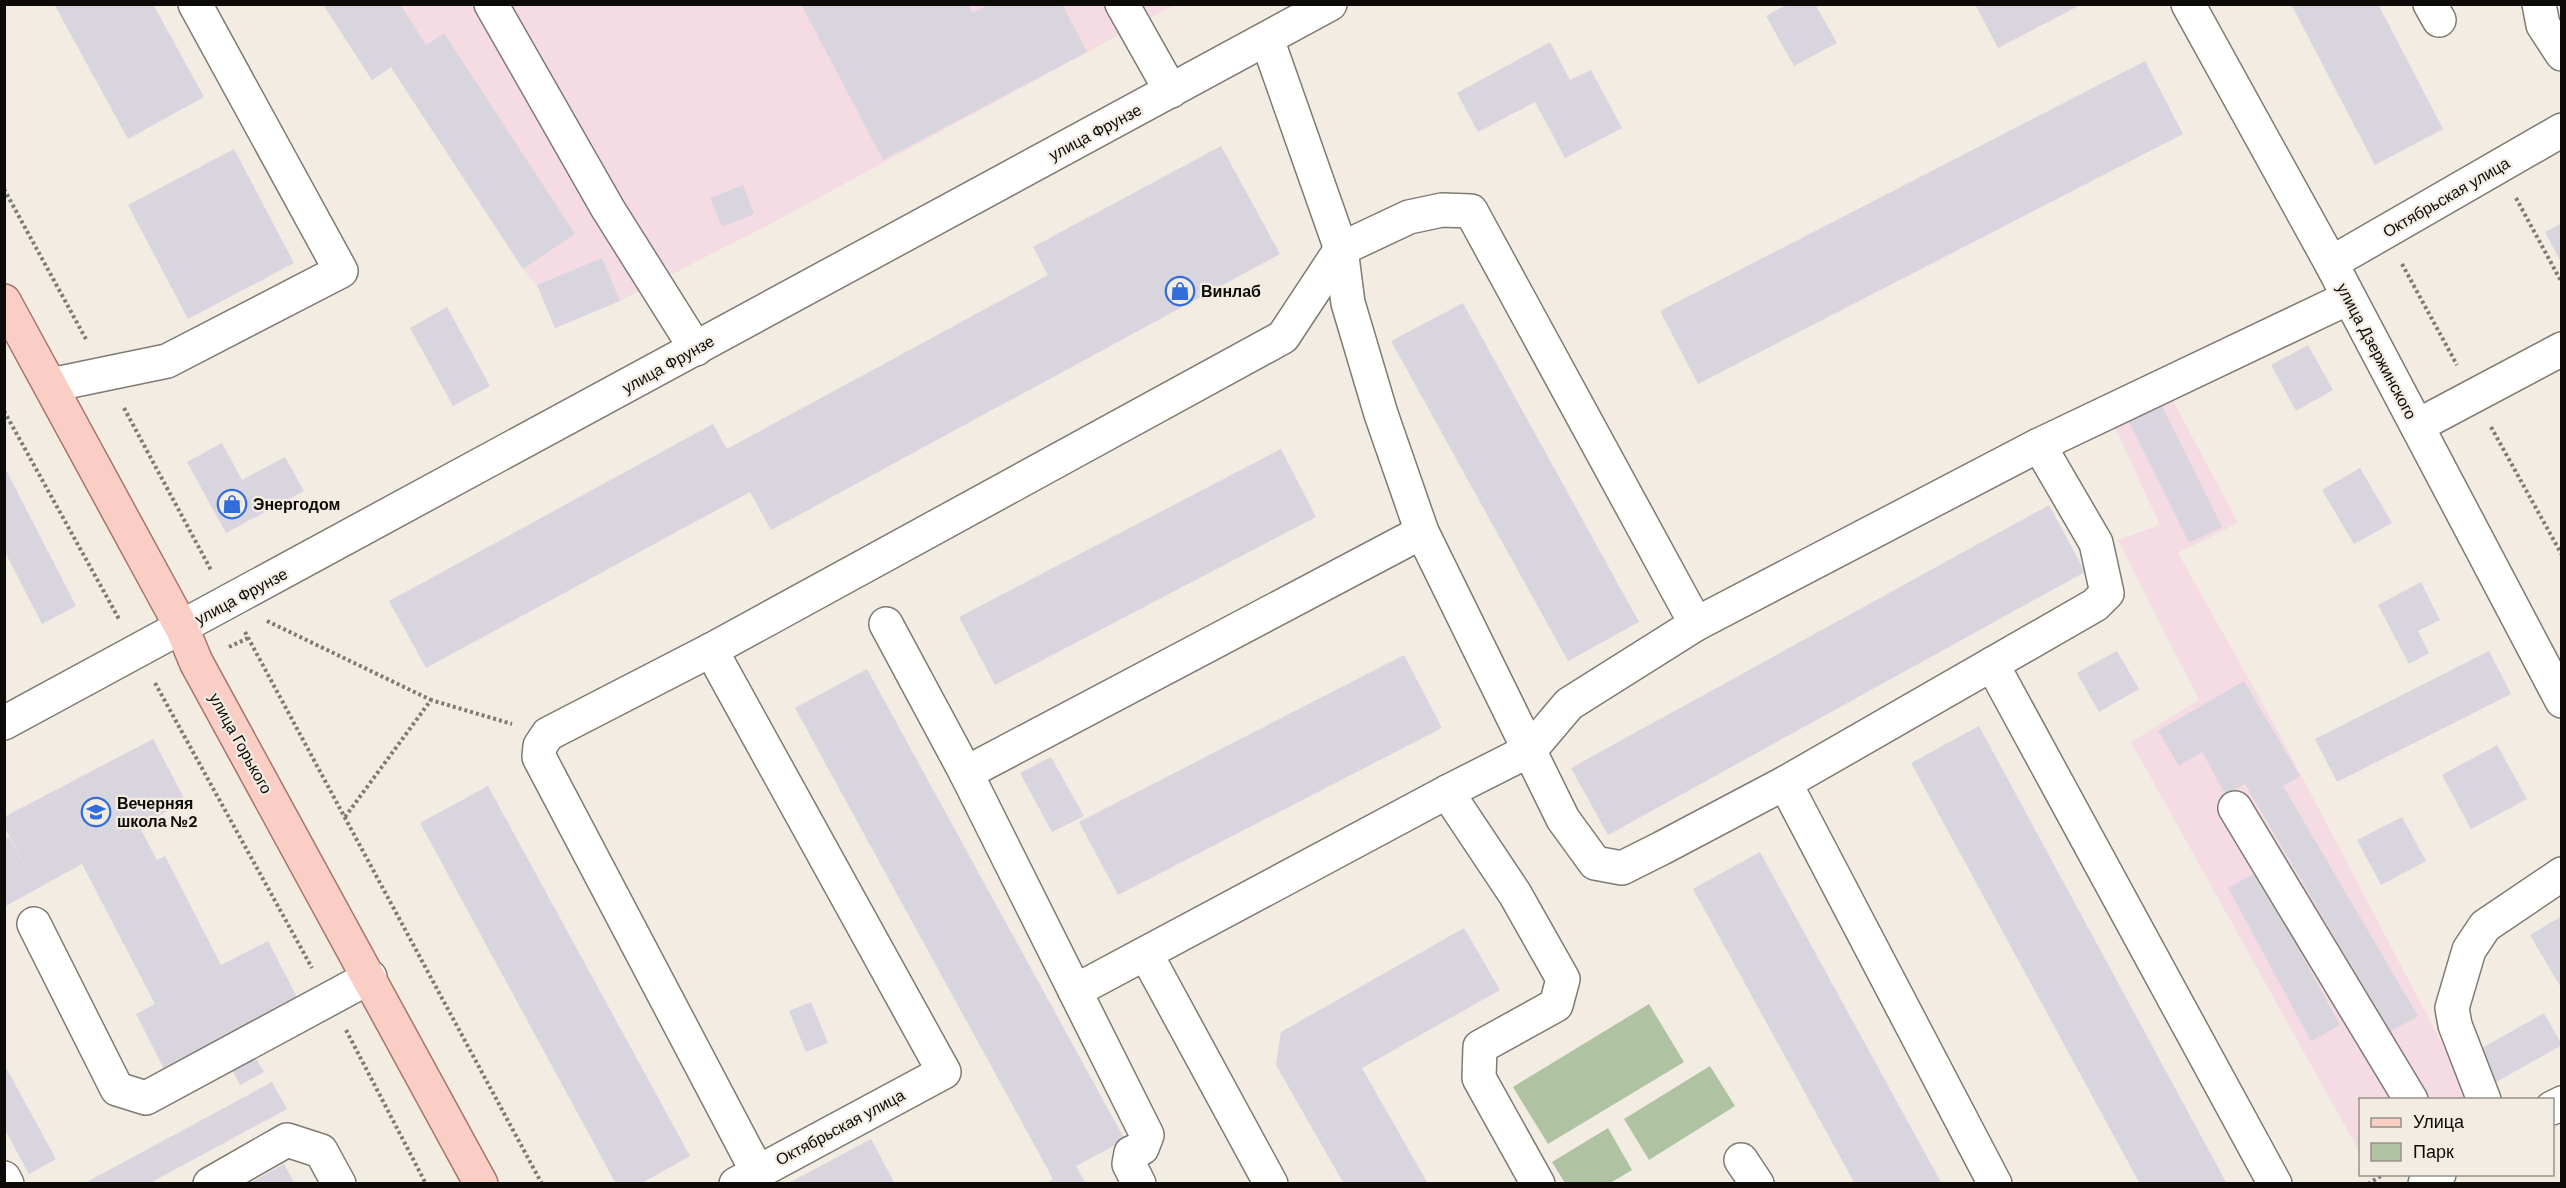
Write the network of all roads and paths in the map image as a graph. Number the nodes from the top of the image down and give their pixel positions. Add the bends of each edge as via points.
1 (195, 4) edge
2 (491, 4) edge
3 (1122, 4) edge
4 (1330, 4) edge
5 (2188, 4) edge
6 (2539, 4) edge
7 (1267, 39) junction
8 (2562, 54) edge
9 (1171, 91) junction
10 (2562, 130) edge
11 (4, 189) edge
12 (2514, 194) dead end
13 (1341, 249) junction
14 (2331, 263) junction
15 (2562, 283) edge
16 (2348, 298) junction
17 (4, 301) edge
18 (696, 349) junction
19 (2562, 349) edge
20 (105, 374) junction
21 (51, 385) junction
22 (4, 411) edge
23 (2417, 426) junction
24 (2039, 445) junction
25 (1422, 532) junction
26 (229, 603) junction
27 (886, 624) dead end
28 (1696, 624) junction
29 (182, 628) junction
30 (711, 650) junction
31 (138, 652) junction
32 (1992, 664) junction
33 (431, 700) junction
34 (2562, 701) edge
35 (4, 723) edge
36 (548, 735) junction
37 (1530, 750) junction
38 (966, 773) junction
39 (1785, 783) junction
40 (1447, 792) junction
41 (2235, 808) dead end
42 (345, 818) junction
43 (2562, 874) edge
44 (34, 924) dead end
45 (1146, 954) junction
46 (370, 977) junction
47 (1075, 992) junction
48 (330, 999) junction
49 (2410, 1098) edge
50 (2483, 1098) edge
51 (2381, 1176) edge
52 (746, 1177) edge
53 (4, 1178) edge
54 (7, 1184) edge
55 (210, 1184) edge
56 (339, 1184) edge
57 (426, 1184) edge
58 (482, 1184) edge
59 (542, 1184) edge
60 (1139, 1184) edge
61 (1271, 1184) edge
62 (1538, 1184) edge
63 (1995, 1184) edge
64 (2275, 1184) edge
65 (2368, 1184) edge

1 - 20 street via 341,271 167,361
2 - 18 street via 608,209
3 - 9 street
4 - 7 street, улица Фрунзе
5 - 14 street, улица Дзержинского
6 - 8 street via 2543,25
7 - 9 street, улица Фрунзе
7 - 13 street
9 - 18 street, улица Фрунзе
10 - 14 street, Октябрьская улица
11 - 20 path
12 - 15 path
13 - 25 street via 1348,303
13 - 28 street via 1409,217 1442,210 1471,211
13 - 30 street via 1283,337
14 - 16 street, улица Дзержинского
16 - 23 street, улица Дзержинского
16 - 24 street
17 - 21 main road, улица Горького
18 - 26 street, улица Фрунзе
19 - 23 street
20 - 21 street
20 - 26 path
21 - 29 main road, улица Горького
22 - 31 path
23 - 34 street, улица Дзержинского
24 - 28 street
24 - 32 street via 2096,543 2107,593 2095,605
25 - 37 street
25 - 38 street
26 - 29 street, улица Фрунзе
26 - 33 path
26 - 42 path
27 - 38 street
28 - 37 street via 1569,704
29 - 31 street, улица Фрунзе
29 - 46 main road, улица Горького via 196,662
30 - 36 street
30 - 52 street, Октябрьская улица via 944,1072
31 - 35 street, улица Фрунзе
31 - 48 path
32 - 39 street
32 - 64 street
33 - 36 path
33 - 42 path
36 - 52 street via 540,746 539,756
37 - 39 street via 1563,819 1595,863 1622,868
37 - 40 street
38 - 47 street
39 - 63 street
40 - 45 street
40 - 62 street via 1515,894 1563,980 1556,1005 1480,1047 1479,1078
41 - 49 street
42 - 59 path
43 - 50 street via 2485,926 2469,950 2452,1008
44 - 48 street via 117,1089 146,1098
45 - 47 street
45 - 61 street
46 - 48 street
46 - 58 main road, улица Горького
47 - 60 street via 1148,1135 1142,1148 1131,1153 1129,1164
48 - 57 path
51 - 65 path
53 - 54 street
55 - 56 street via 287,1140 321,1151

